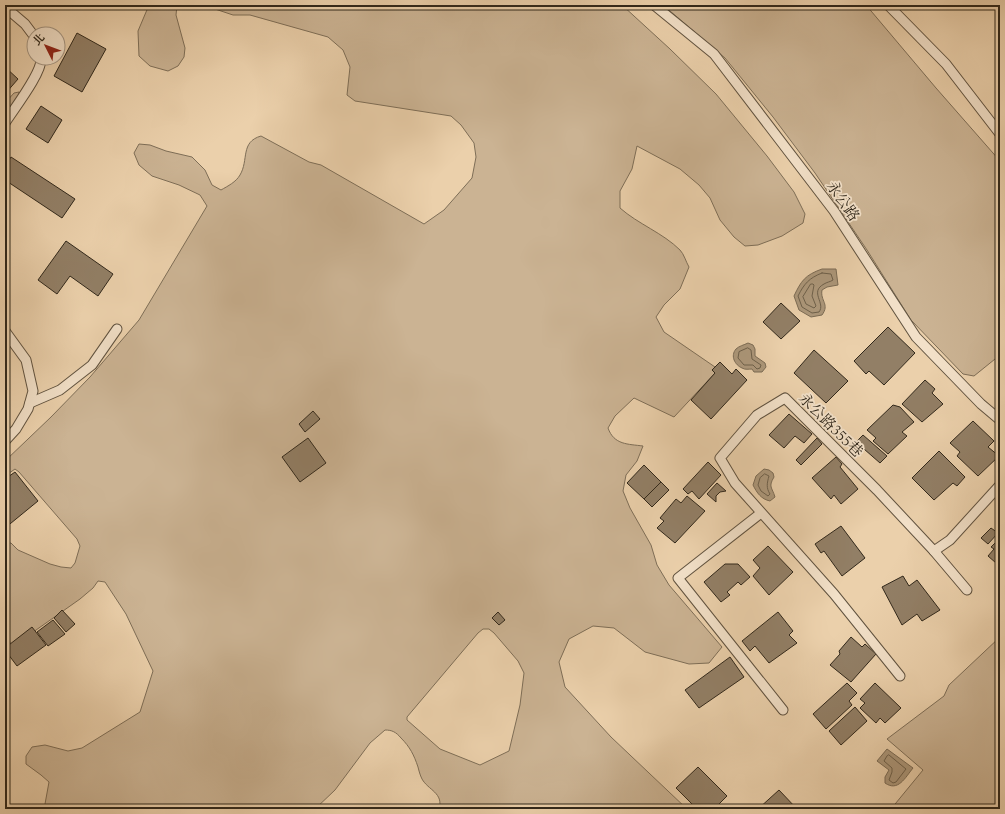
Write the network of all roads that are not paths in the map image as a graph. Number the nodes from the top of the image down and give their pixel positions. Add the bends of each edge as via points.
1 (654, 5) edge
2 (888, 5) edge
3 (5, 7) edge
4 (26, 26) edge
5 (40, 66) edge
6 (5, 124) edge
7 (1000, 134) edge
8 (117, 329) dead end
9 (5, 331) edge
10 (30, 403) junction
11 (1000, 420) edge
12 (5, 441) edge
13 (1000, 485) edge
14 (761, 513) junction
15 (934, 551) junction
16 (967, 590) dead end
17 (900, 676) dead end
18 (783, 710) dead end

1 - 11 lane, 永公路 via 714,54 834,211 916,337
2 - 7 lane via 946,64
3 - 4 lane
5 - 6 lane
8 - 10 lane via 92,366 60,390
9 - 10 lane via 26,360 34,391
10 - 12 lane via 16,429
13 - 15 lane via 950,540
14 - 15 lane, 永公路355巷 via 734,483 720,458 757,415 785,398
14 - 17 lane, 永公路355巷 via 834,594
14 - 18 lane via 678,578
15 - 16 lane, 永公路355巷

